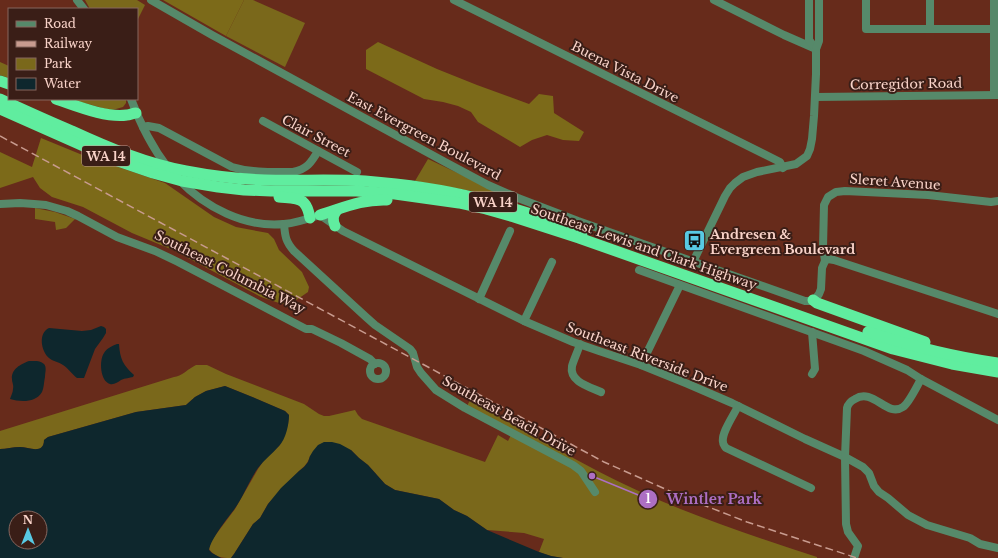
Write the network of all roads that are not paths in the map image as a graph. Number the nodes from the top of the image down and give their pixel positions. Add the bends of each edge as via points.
1 (151, 0) edge
2 (454, 0) edge
3 (714, 0) edge
4 (809, 0) edge
5 (819, 0) edge
6 (866, 0) edge
7 (930, 0) edge
8 (994, 0) edge
9 (930, 28) junction
10 (996, 29) edge
11 (816, 49) junction
12 (996, 95) edge
13 (815, 97) junction
14 (0, 99) edge
15 (59, 100) edge
16 (131, 100) edge
17 (0, 109) edge
18 (136, 112) junction
19 (264, 121) dead end
20 (142, 127) junction
21 (318, 151) junction
22 (783, 168) junction
23 (357, 172) dead end
24 (218, 187) junction
25 (0, 200) edge
26 (998, 202) edge
27 (459, 203) junction
28 (0, 204) edge
29 (337, 210) junction
30 (315, 217) junction
31 (284, 224) junction
32 (335, 226) junction
33 (510, 231) dead end
34 (825, 261) junction
35 (552, 262) dead end
36 (693, 262) junction
37 (639, 270) dead end
38 (680, 285) junction
39 (479, 299) junction
40 (813, 300) junction
41 (998, 314) edge
42 (524, 321) junction
43 (312, 329) junction
44 (812, 332) junction
45 (580, 344) junction
46 (977, 360) junction
47 (998, 363) edge
48 (375, 364) dead end
49 (641, 365) junction
50 (998, 372) edge
51 (812, 374) dead end
52 (921, 379) junction
53 (601, 392) dead end
54 (738, 406) junction
55 (998, 420) edge
56 (845, 456) junction
57 (811, 488) dead end
58 (595, 492) dead end
59 (998, 548) edge
60 (854, 558) edge

1 - 36 street, East Evergreen Boulevard via 488,185
2 - 22 street, Buena Vista Drive via 780,162
3 - 11 street
4 - 11 street via 810,40
5 - 11 street via 819,41
6 - 9 street via 866,29
7 - 9 street
8 - 10 street
9 - 10 street
10 - 12 street
11 - 13 street
12 - 13 street, Corregidor Road
13 - 22 street via 812,139 807,156 796,164
14 - 46 highway, Southeast Lewis and Clark Highway / WA 14 via 118,151 184,171 264,180 364,181 474,197 540,216 856,328 929,350
15 - 18 highway via 103,114 127,115
16 - 18 street
17 - 24 highway, Southeast Lewis and Clark Highway / WA 14 via 133,167 170,178
18 - 20 street
19 - 21 street, Clair Street
20 - 21 street via 159,128 232,168 242,170 299,171 309,165
20 - 31 street via 170,172 198,196 223,212 245,220
21 - 23 street, Clair Street
22 - 36 street via 757,172 735,182 725,196
24 - 27 highway, Southeast Lewis and Clark Highway / WA 14 via 271,191 374,192
24 - 30 highway via 255,195 300,200
25 - 43 street, Southeast Columbia Way via 45,200 78,211 118,232 170,253
26 - 34 street, Sleret Avenue via 928,195 836,192 828,197 824,205
27 - 29 highway via 372,200
27 - 50 highway, Southeast Lewis and Clark Highway / WA 14 via 579,238 894,349 952,364
28 - 43 street, Southeast Columbia Way via 46,205 67,211 117,237 165,256 306,329
29 - 30 highway
29 - 32 highway via 333,218
30 - 31 street
30 - 32 street, Southeast Riverside Drive
31 - 58 street, Southeast Beach Drive via 289,246 375,325 410,348 420,373 436,390 573,465 581,471
32 - 39 street, Southeast Riverside Drive
33 - 39 street
34 - 40 street, Sleret Avenue via 820,292
34 - 41 street via 834,260
35 - 42 street
36 - 40 street, East Evergreen Boulevard via 805,301
37 - 38 street
38 - 44 street
38 - 49 street
39 - 42 street, Southeast Riverside Drive
40 - 46 highway
42 - 45 street, Southeast Riverside Drive
43 - 48 street, Southeast Columbia Way via 365,356
44 - 51 street via 815,369
44 - 52 street via 892,363
45 - 49 street, Southeast Riverside Drive
45 - 53 street via 572,366 573,374 581,383
46 - 47 highway, Southeast Lewis and Clark Highway / WA 14
49 - 54 street, Southeast Riverside Drive
52 - 55 street
52 - 56 street via 904,407 898,410 892,410 863,396 858,396 848,404
54 - 56 street, Southeast Riverside Drive
54 - 57 street via 723,439 726,448
56 - 59 street, Southeast Riverside Drive via 866,470 879,492 908,515 927,525
56 - 60 street via 846,524 848,532 858,546

